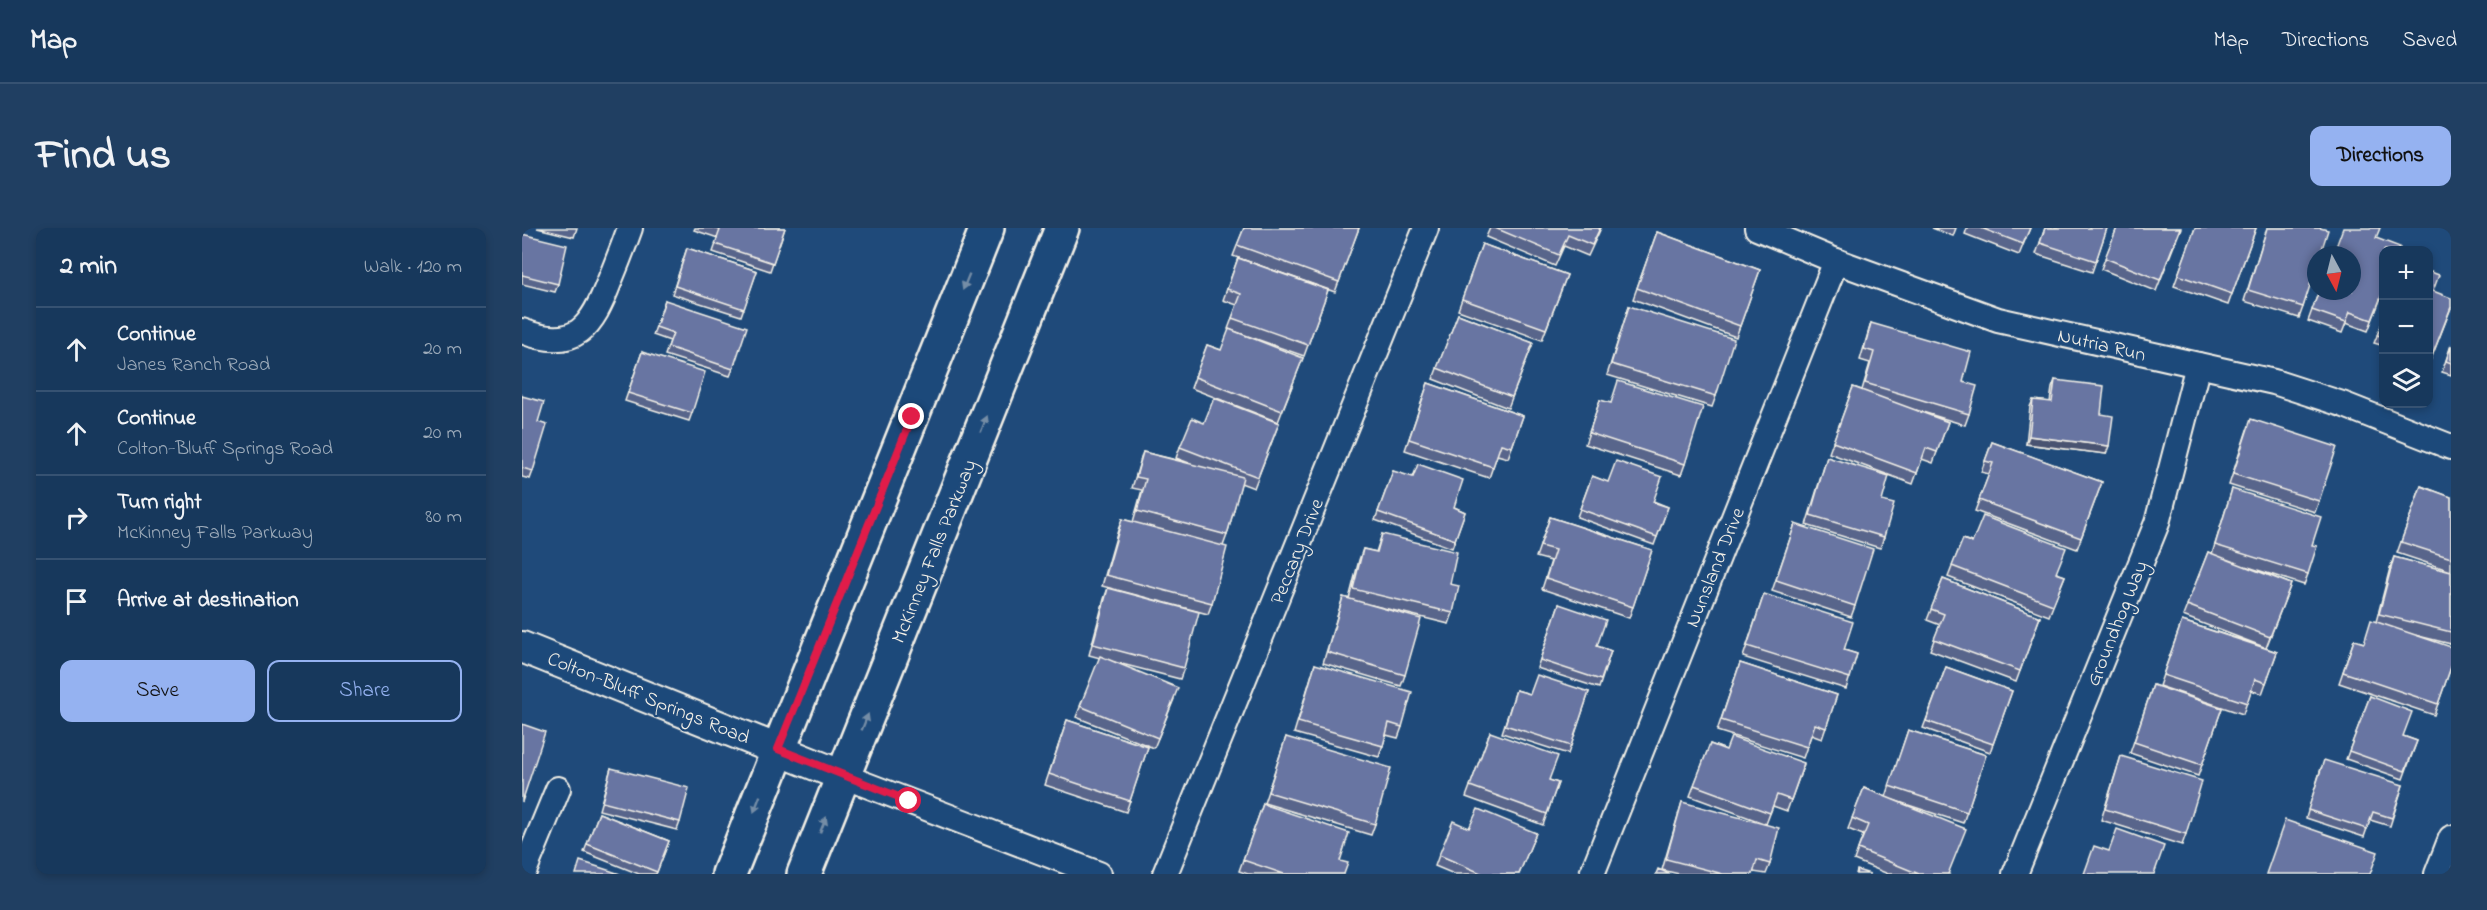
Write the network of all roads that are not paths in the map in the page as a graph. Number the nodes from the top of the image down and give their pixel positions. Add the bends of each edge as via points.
1 (630, 228) edge
2 (987, 228) edge
3 (1062, 228) edge
4 (1426, 228) edge
5 (1757, 228) edge
6 (1836, 261) junction
7 (522, 331) edge
8 (2198, 365) junction
9 (2451, 447) edge
10 (522, 647) edge
11 (778, 749) junction
12 (843, 776) junction
13 (558, 789) dead end
14 (2451, 838) edge
15 (523, 874) edge
16 (729, 874) edge
17 (804, 874) edge
18 (1099, 874) edge
19 (1165, 874) edge
20 (1592, 874) edge
21 (2014, 874) edge
22 (2437, 874) edge

1 - 7 street via 597,313 579,333 541,339
2 -> 11 main road
12 -> 3 main road, McKinney Falls Parkway
4 - 19 street, Peccary Drive
5 - 6 street, Nutria Run
6 - 8 street, Nutria Run via 1998,320
6 - 20 street, Nunsland Drive
8 - 9 street, Nutria Run via 2285,385
8 - 21 street, Groundhog Way via 2157,523
10 - 11 street, Colton-Bluff Springs Road
11 - 12 street, Colton-Bluff Springs Road
11 -> 16 main road
17 -> 12 main road, McKinney Falls Parkway
12 - 18 street
13 - 15 street
14 - 22 street

